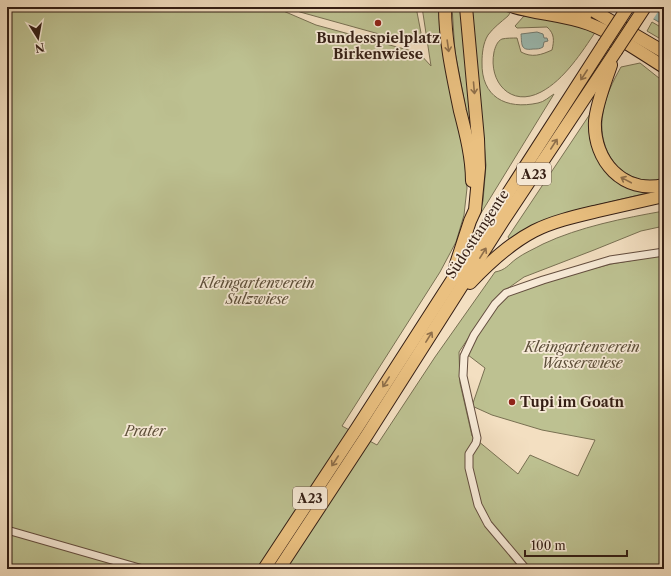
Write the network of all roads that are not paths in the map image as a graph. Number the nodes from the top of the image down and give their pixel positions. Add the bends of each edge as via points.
1 (445, 7) edge
2 (466, 7) edge
3 (514, 7) edge
4 (562, 7) edge
5 (587, 7) edge
6 (628, 7) edge
7 (644, 7) edge
8 (616, 51) junction
9 (664, 52) edge
10 (664, 62) edge
11 (664, 67) edge
12 (664, 185) edge
13 (664, 196) edge
14 (664, 203) edge
15 (470, 221) junction
16 (664, 252) edge
17 (450, 283) junction
18 (454, 297) junction
19 (362, 431) junction
20 (7, 530) edge
21 (143, 569) edge
22 (264, 569) edge
23 (279, 569) edge
24 (526, 569) edge

1 -> 15 highway via 451,63 471,166
2 -> 15 highway via 479,157 477,196
3 - 11 highway via 589,24
4 - 10 highway via 593,20
5 - 9 highway
6 -> 17 highway, Südosttangente / A23, bridge
7 - 8 highway, A23, bridge
12 -> 8 highway via 646,187 628,182 611,169 600,150 595,130 596,114
18 -> 8 highway, Südosttangente / A23
13 - 18 highway via 580,215 536,230 492,261
14 - 18 highway via 581,223 546,235 512,254
15 - 17 highway
16 - 24 street via 610,260 506,293 476,330 465,352 463,376 476,438 476,443 469,454 469,468 478,506 488,524
17 -> 19 highway, Südosttangente / A23
19 -> 18 highway, Südosttangente / A23
19 -> 22 highway, A23
19 - 23 highway, A23
20 - 21 street

